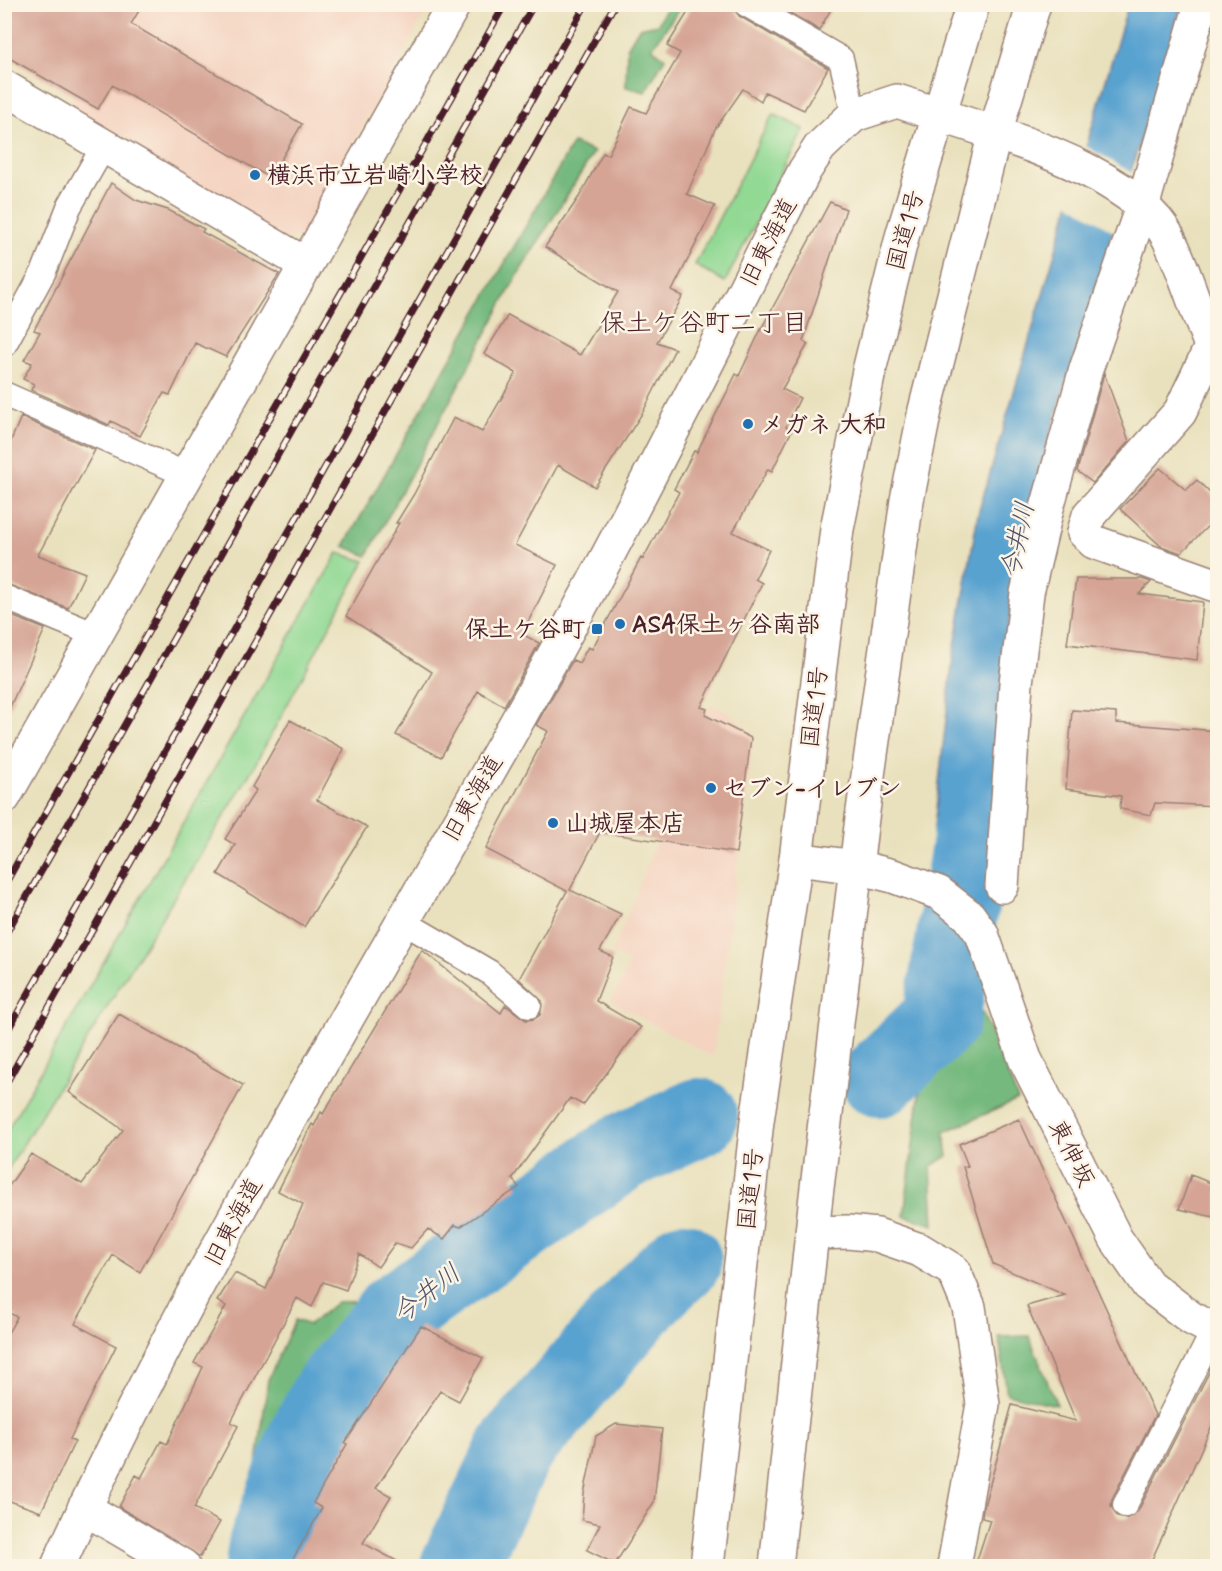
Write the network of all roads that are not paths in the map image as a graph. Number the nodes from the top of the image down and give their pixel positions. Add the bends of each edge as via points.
1 (454, 4) edge
2 (746, 4) edge
3 (973, 4) edge
4 (1034, 4) edge
5 (1201, 4) edge
6 (4, 87) edge
7 (938, 113) junction
8 (854, 115) junction
9 (995, 133) junction
10 (104, 146) junction
11 (1136, 201) junction
12 (305, 264) junction
13 (1207, 303) edge
14 (4, 345) edge
15 (1215, 353) edge
16 (4, 394) edge
17 (187, 475) junction
18 (1218, 586) edge
19 (4, 597) edge
20 (96, 635) junction
21 (15, 756) edge
22 (4, 797) edge
23 (796, 859) junction
24 (857, 867) junction
25 (1002, 886) dead end
26 (402, 921) junction
27 (529, 1006) dead end
28 (813, 1233) junction
29 (1216, 1331) edge
30 (1125, 1505) dead end
31 (84, 1508) junction
32 (780, 1531) junction
33 (58, 1566) edge
34 (183, 1566) edge
35 (707, 1566) edge
36 (776, 1566) edge
37 (784, 1566) edge
38 (954, 1566) edge

1 - 12 main road
2 - 8 lane via 841,58
3 - 7 main road, 国道1号
4 - 9 main road
5 - 11 main road
6 - 10 main road
7 - 8 main road, 旧東海道 via 897,102
7 - 9 main road, 旧東海道
7 - 23 main road, 国道1号 via 872,359 837,529
8 - 26 main road, 旧東海道 via 820,147 805,170 561,642
9 - 11 main road, 旧東海道 via 1046,149
9 - 24 main road via 909,489
10 - 12 main road
10 - 14 lane via 69,207 44,271
11 - 13 main road, 旧東海道 via 1167,235
11 - 25 main road via 1047,508 1027,593 1016,683
12 - 17 main road
13 - 15 main road, 旧東海道
15 - 18 main road via 1180,411 1089,515 1084,532 1094,542
16 - 17 lane
17 - 20 main road
19 - 20 lane
20 - 21 main road
21 - 22 main road
23 - 24 main road
23 - 35 main road, 国道1号 via 757,1121
24 - 28 main road
24 - 29 main road, 東伸坂 via 939,893 969,916 982,934 1025,1059 1116,1239 1148,1285 1191,1318
26 - 27 lane via 489,972
26 - 31 main road, 旧東海道 via 252,1186
28 - 32 main road
28 - 38 main road via 877,1235 920,1251 954,1271 958,1280 969,1307 983,1404
29 - 30 lane
31 - 33 main road, 旧東海道
31 - 34 main road
32 - 36 main road
32 - 37 main road

